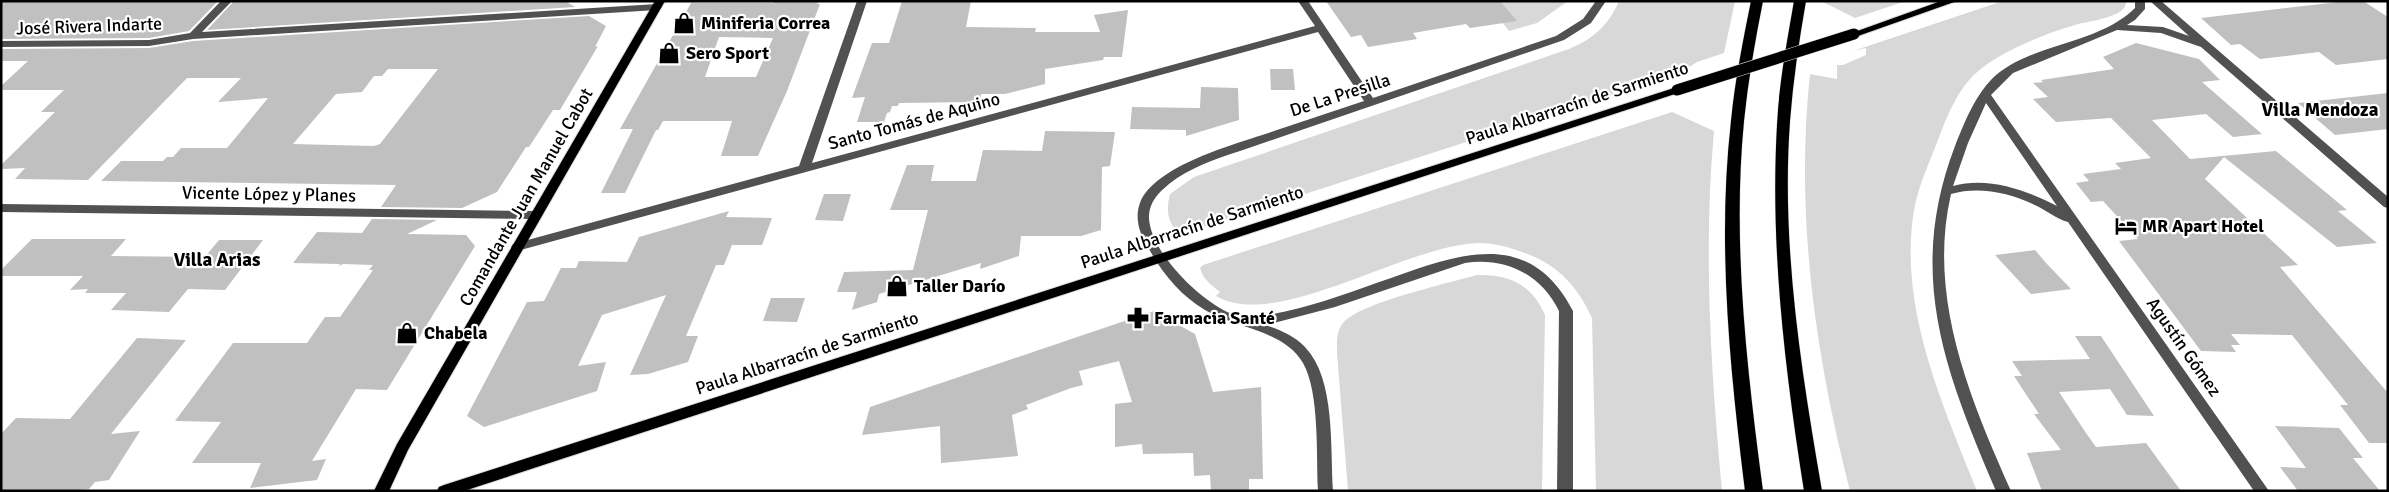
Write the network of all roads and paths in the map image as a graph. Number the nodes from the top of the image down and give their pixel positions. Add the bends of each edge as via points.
1 (227, 1) edge
2 (862, 1) edge
3 (1303, 1) edge
4 (1601, 1) edge
5 (1757, 1) edge
6 (1800, 1) edge
7 (1952, 1) edge
8 (2140, 1) edge
9 (2156, 1) edge
10 (658, 4) edge
11 (2117, 27) junction
12 (1321, 28) junction
13 (193, 36) junction
14 (1, 44) edge
15 (2216, 53) junction
16 (1985, 94) junction
17 (1371, 103) junction
18 (804, 169) junction
19 (1945, 192) junction
20 (2388, 204) edge
21 (1, 208) edge
22 (536, 215) junction
23 (2076, 225) junction
24 (517, 247) junction
25 (1159, 258) junction
26 (1248, 322) junction
27 (1805, 443) junction
28 (381, 491) edge
29 (444, 491) edge
30 (1326, 491) edge
31 (1565, 491) edge
32 (1754, 491) edge
33 (1813, 491) edge
34 (1821, 491) edge
35 (2004, 491) edge
36 (2262, 491) edge

1 - 13 street
2 - 18 street
3 - 12 street
4 - 17 street, De La Presilla via 1588,21 1560,38
5 - 32 highway via 1740,97 1734,214 1738,337
6 - 27 highway via 1787,78 1782,179 1789,322
7 - 25 main road, Paula Albarracín de Sarmiento, bridge
8 - 11 street via 2138,12
9 - 15 street
10 - 13 street, José Rivera Indarte
10 - 22 main road, Comandante Juan Manuel Cabot
11 - 15 street via 2175,33
11 - 16 street via 2008,72
12 - 17 street
12 - 18 street, Santo Tomás de Aquino
13 - 14 street, José Rivera Indarte via 148,44
15 - 20 street
16 - 19 street via 1969,125
16 - 23 street, Agustín Gómez
17 - 25 street, De La Presilla via 1207,158 1171,176 1150,196 1142,213 1146,231
18 - 24 street, Santo Tomás de Aquino
19 - 23 street, Agustín Gómez via 1965,188 2000,189 2038,201
19 - 35 street via 1937,252 1942,311 1967,402
21 - 22 street, Vicente López y Planes
22 - 24 main road, Comandante Juan Manuel Cabot
23 - 36 street, Agustín Gómez
24 - 28 main road, Comandante Juan Manuel Cabot via 402,448
25 - 26 street, De La Presilla via 1176,281 1198,300
25 - 29 main road, Paula Albarracín de Sarmiento
26 - 30 street, De La Presilla via 1293,343 1312,369 1317,387
26 - 31 street via 1290,316 1450,264 1483,257 1510,262 1540,276 1558,294 1566,310
27 - 33 highway
27 - 34 highway

